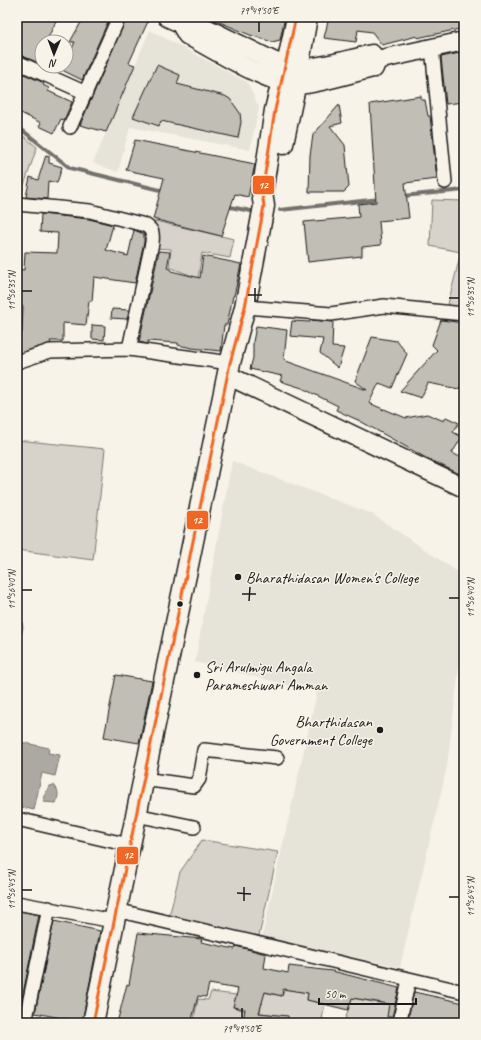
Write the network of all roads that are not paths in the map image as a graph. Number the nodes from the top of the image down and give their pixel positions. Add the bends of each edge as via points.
1 (119, 17) edge
2 (296, 17) edge
3 (308, 17) edge
4 (174, 20) edge
5 (464, 41) edge
6 (432, 48) junction
7 (17, 62) edge
8 (291, 75) junction
9 (86, 93) junction
10 (70, 127) dead end
11 (445, 182) dead end
12 (17, 204) edge
13 (245, 307) junction
14 (464, 314) edge
15 (129, 349) junction
16 (17, 362) edge
17 (229, 370) junction
18 (464, 488) edge
19 (277, 758) dead end
20 (143, 779) junction
21 (136, 815) junction
22 (17, 819) edge
23 (194, 827) dead end
24 (129, 845) junction
25 (17, 903) edge
26 (49, 908) junction
27 (114, 915) junction
28 (409, 980) junction
29 (464, 992) edge
30 (17, 1022) edge
31 (24, 1023) edge
32 (93, 1023) edge
33 (399, 1023) edge

1 - 9 street
2 - 8 street
3 - 8 street
4 - 8 street via 187,36 266,76
5 - 6 street
6 - 8 street via 377,60 372,54
6 - 11 street
7 - 9 street
8 - 13 main road via 289,112 274,196 264,206
9 - 10 street
12 - 15 street via 90,211 145,225 151,229 152,243
13 - 14 street via 331,314 384,306
13 - 17 main road
15 - 16 street via 50,351
15 - 17 street
17 - 18 street
17 - 20 main road
19 - 20 street via 204,750 199,779 194,786
20 - 21 main road
21 - 23 street
21 - 24 main road
22 - 24 street
24 - 27 main road
25 - 26 street
26 - 27 street
26 - 31 street
27 - 28 street
27 - 32 main road
28 - 29 street
28 - 33 street
30 - 31 street

